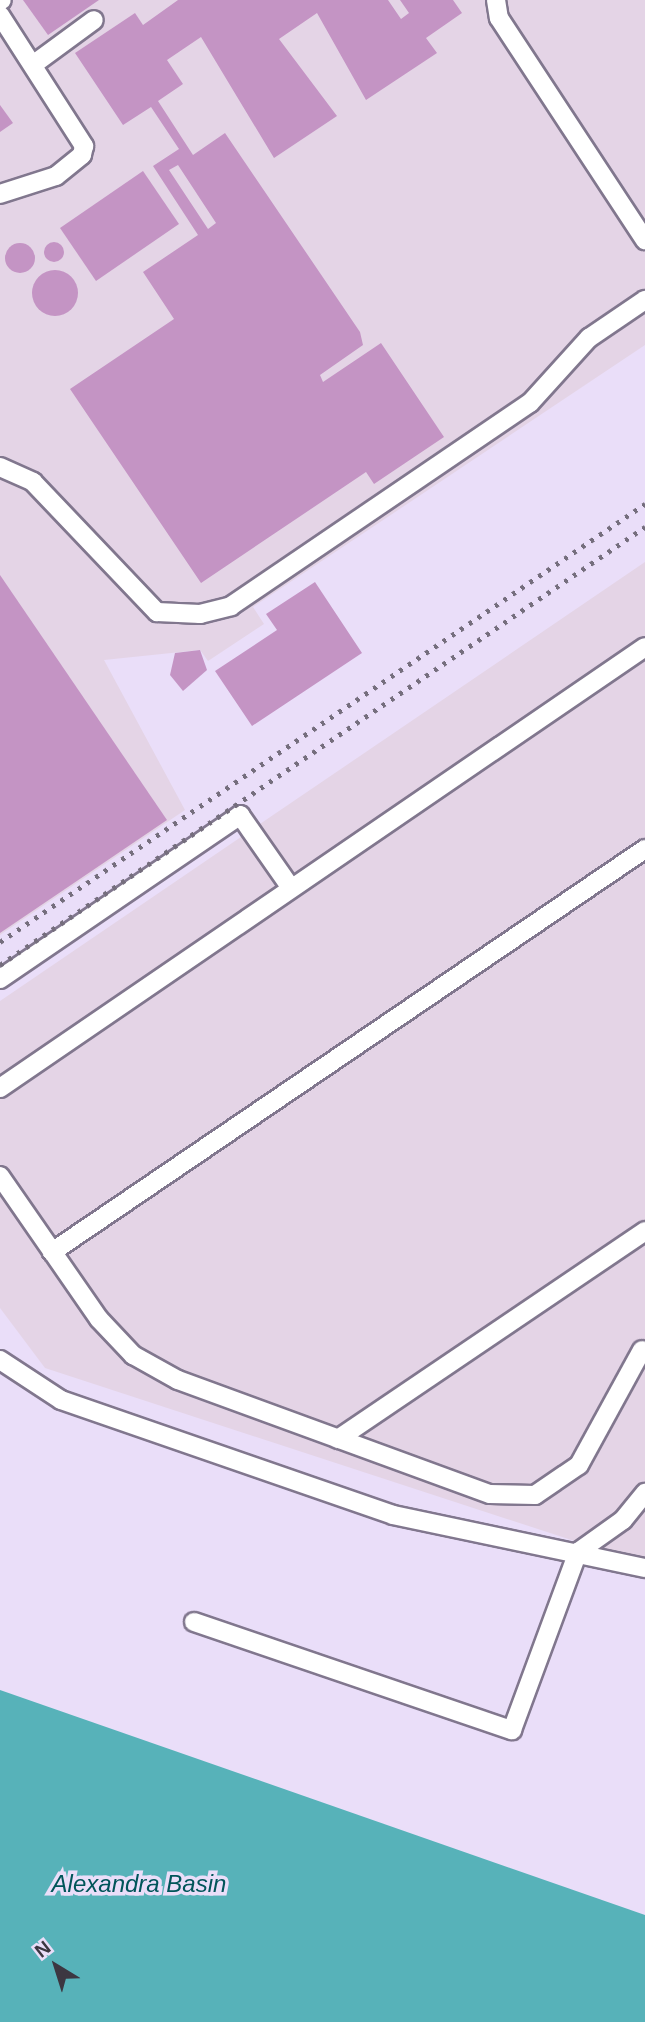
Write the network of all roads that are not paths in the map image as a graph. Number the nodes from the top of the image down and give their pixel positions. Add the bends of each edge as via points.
1 (496, 0) edge
2 (0, 16) edge
3 (94, 20) dead end
4 (33, 64) junction
5 (0, 194) edge
6 (645, 240) edge
7 (645, 300) edge
8 (0, 467) edge
9 (645, 648) edge
10 (645, 849) edge
11 (291, 888) junction
12 (0, 979) edge
13 (0, 1088) edge
14 (0, 1176) edge
15 (645, 1231) edge
16 (52, 1252) junction
17 (642, 1349) dead end
18 (0, 1360) edge
19 (338, 1439) junction
20 (645, 1493) edge
21 (578, 1552) junction
22 (645, 1568) edge
23 (194, 1622) dead end

1 - 6 lane via 499,18
2 - 4 lane
3 - 4 lane
4 - 5 lane via 78,132 82,155 57,176
7 - 8 lane via 589,338 530,403 231,606 200,614 157,612 33,482
9 - 11 lane
10 - 16 lane
11 - 12 lane via 240,815
11 - 13 lane
14 - 16 lane
15 - 19 lane
16 - 19 lane via 132,1355 178,1380
17 - 19 lane via 597,1440 579,1465 535,1495 490,1494
18 - 21 lane via 73,1405 380,1511
20 - 21 lane via 624,1520
21 - 22 lane
21 - 23 lane via 512,1730

